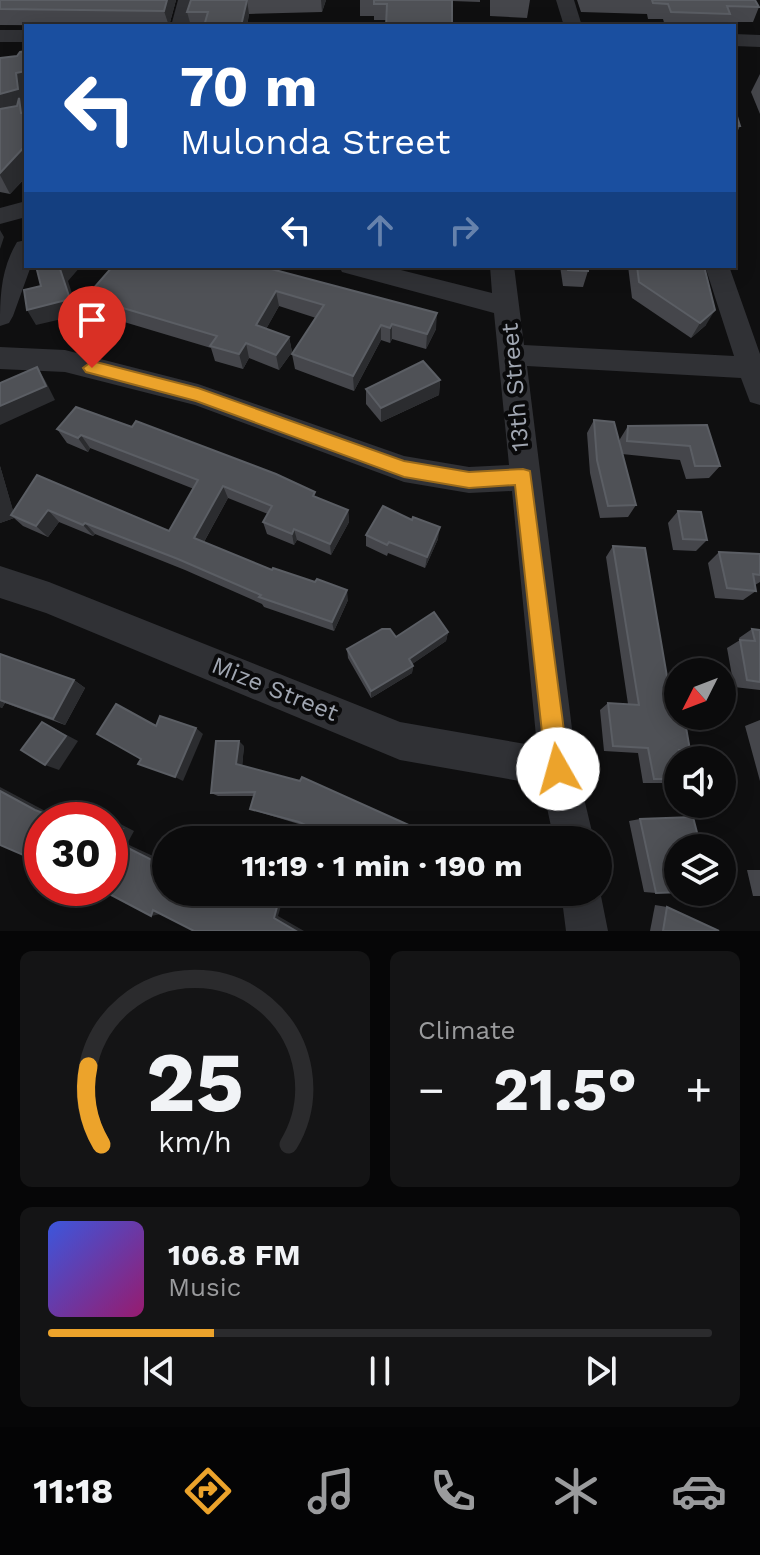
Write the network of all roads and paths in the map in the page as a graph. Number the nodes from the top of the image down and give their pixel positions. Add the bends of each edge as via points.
1 (187, 0) edge
2 (565, 0) edge
3 (181, 24) edge
4 (572, 24) edge
5 (0, 36) edge
6 (24, 36) edge
7 (736, 40) edge
8 (760, 41) edge
9 (24, 210) edge
10 (0, 216) edge
11 (24, 253) edge
12 (359, 268) edge
13 (502, 268) edge
14 (718, 268) edge
15 (508, 307) junction
16 (0, 316) edge
17 (512, 355) junction
18 (0, 358) edge
19 (757, 376) edge
20 (523, 477) junction
21 (0, 582) edge
22 (558, 769) junction
23 (571, 826) edge
24 (584, 906) edge
25 (587, 931) edge

1 - 3 street
2 - 4 street
5 - 6 street
7 - 8 street
9 - 10 street
11 - 16 street
12 - 15 street
13 - 15 street, 13th Street
14 - 19 street
15 - 17 street, 13th Street
17 - 19 street
17 - 20 street, 13th Street
18 - 20 street via 65,361 198,395 404,469 469,480
20 - 22 street, 13th Street
21 - 22 street, Mize Street via 400,741
22 - 23 street, 13th Street
24 - 25 street

